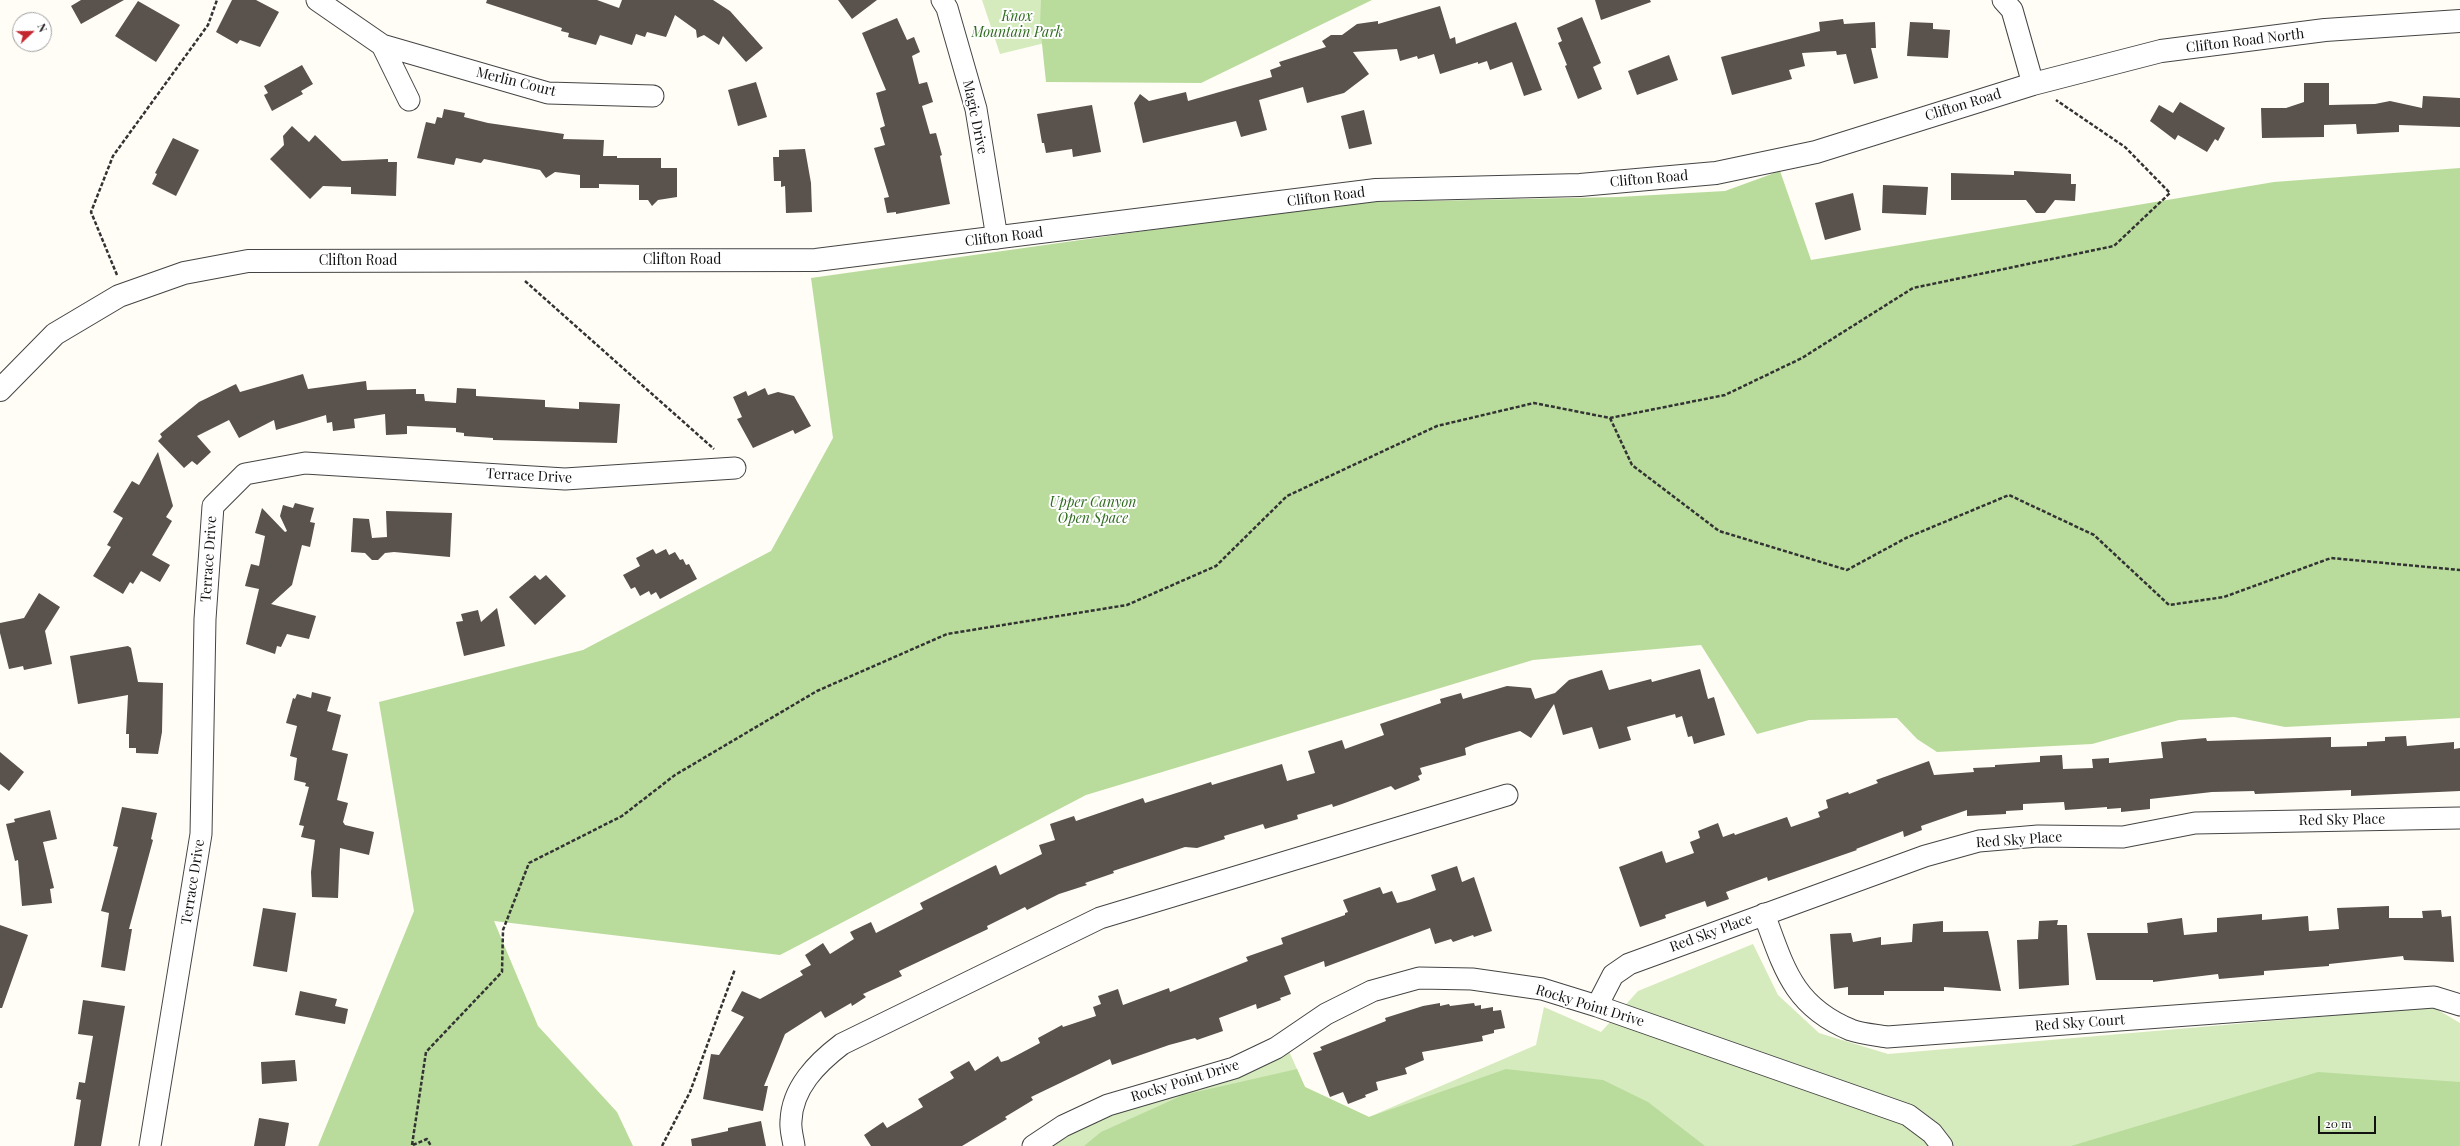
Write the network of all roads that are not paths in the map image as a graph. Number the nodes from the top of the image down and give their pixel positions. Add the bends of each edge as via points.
1 (317, 0) edge
2 (942, 0) edge
3 (2003, 0) edge
4 (2460, 21) edge
5 (382, 45) junction
6 (2033, 84) junction
7 (653, 96) dead end
8 (409, 100) dead end
9 (997, 238) junction
10 (0, 390) edge
11 (735, 468) road end
12 (1507, 795) dead end
13 (2460, 818) edge
14 (1764, 914) junction
15 (2460, 1005) edge
16 (1597, 1006) junction
17 (150, 1146) edge
18 (794, 1146) edge
19 (1033, 1146) edge
20 (1942, 1146) edge

1 - 5 street, Merlin Court
2 - 9 street, Magic Drive via 947,8 976,109
3 - 6 street via 2012,10
4 - 6 street, Clifton Road North via 2325,30 2161,51
5 - 7 street, Merlin Court via 548,93
5 - 8 street, Merlin Court
6 - 9 street, Clifton Road via 1816,152 1716,173 1580,185 1376,190
9 - 10 street, Clifton Road via 816,260 248,261 184,273 125,294 55,334
11 - 17 street, Terrace Drive via 565,479 305,463 245,474 213,506 206,619 201,834
12 - 18 street via 1100,918 856,1037 842,1044 819,1062 799,1090 791,1121
13 - 14 street, Red Sky Place via 2195,823 2122,837 2038,836 1979,841 1925,856
14 - 15 street, Red Sky Court via 1781,961 1796,990 1823,1016 1852,1030 1887,1037 2434,997
14 - 16 street, Red Sky Place via 1629,964 1613,975
16 - 19 street, Rocky Point Drive via 1542,990 1472,979 1419,978 1372,991 1326,1014 1276,1048 1234,1068 1108,1105 1063,1126
16 - 20 street, Rocky Point Drive via 1908,1115 1932,1133

